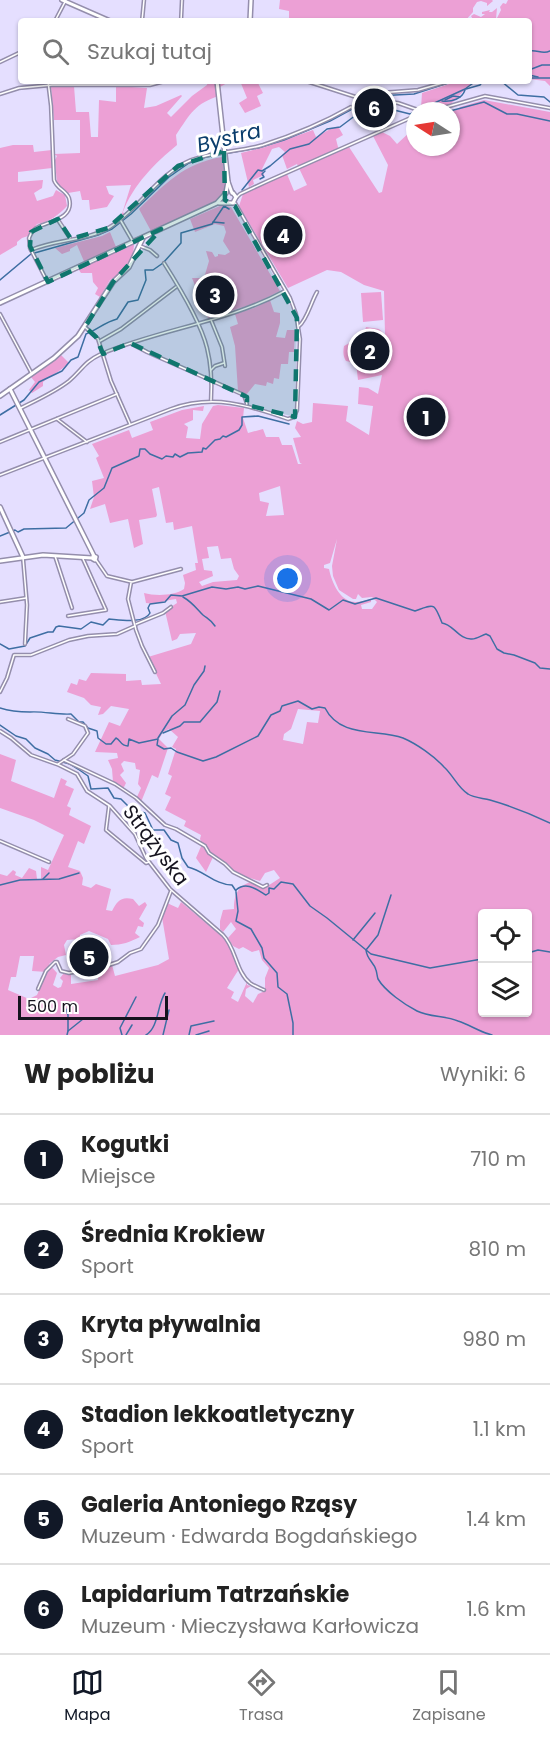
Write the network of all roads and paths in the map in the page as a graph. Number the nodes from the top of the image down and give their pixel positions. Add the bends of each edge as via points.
1 (144, 0) edge
2 (182, 0) edge
3 (251, 0) edge
4 (65, 1) edge
5 (56, 18) edge
6 (103, 18) edge
7 (142, 18) edge
8 (181, 18) edge
9 (250, 18) edge
10 (18, 53) edge
11 (0, 62) edge
12 (118, 84) joint
13 (154, 84) edge
14 (218, 84) edge
15 (316, 84) edge
16 (439, 84) edge
17 (49, 85) junction
18 (0, 94) edge
19 (363, 99) junction
20 (460, 103) edge
21 (406, 106) edge
22 (351, 107) dead end
23 (550, 108) edge
24 (406, 120) edge
25 (225, 153) junction
26 (228, 182) junction
27 (225, 195) junction
28 (232, 199) junction
29 (217, 203) junction
30 (58, 219) junction
31 (121, 220) junction
32 (145, 237) junction
33 (71, 239) junction
34 (135, 241) junction
35 (138, 247) junction
36 (32, 250) junction
37 (157, 256) dead end
38 (164, 263) dead end
39 (48, 282) junction
40 (177, 287) junction
41 (285, 291) junction
42 (317, 291) dead end
43 (0, 303) edge
44 (0, 314) edge
45 (211, 319) junction
46 (197, 323) junction
47 (299, 326) junction
48 (85, 327) junction
49 (99, 342) junction
50 (132, 343) junction
51 (103, 354) junction
52 (210, 371) junction
53 (32, 374) junction
54 (210, 380) junction
55 (10, 389) junction
56 (117, 394) junction
57 (0, 396) edge
58 (211, 401) junction
59 (18, 405) junction
60 (247, 405) junction
61 (57, 418) junction
62 (131, 425) junction
63 (29, 429) junction
64 (0, 442) edge
65 (87, 442) junction
66 (45, 459) junction
67 (0, 475) edge
68 (0, 507) edge
69 (55, 555) junction
70 (23, 557) junction
71 (83, 558) junction
72 (94, 558) junction
73 (0, 561) edge
74 (181, 569) dead end
75 (132, 582) junction
76 (26, 598) junction
77 (0, 602) edge
78 (171, 607) dead end
79 (72, 608) dead end
80 (68, 616) dead end
81 (134, 623) junction
82 (25, 644) dead end
83 (155, 672) dead end
84 (0, 692) edge
85 (68, 719) dead end
86 (0, 731) edge
87 (62, 761) junction
88 (57, 764) junction
89 (110, 806) junction
90 (0, 841) edge
91 (49, 862) dead end
92 (150, 862) junction
93 (267, 885) dead end
94 (171, 891) junction
95 (38, 989) dead end
96 (264, 990) dead end

1 - 7 street
2 - 8 street
3 - 9 street
4 - 5 street
4 - 6 street
10 - 11 street
12 - 13 street
12 - 17 street
14 - 25 street
15 - 19 street
16 - 19 street
17 - 18 street
17 - 30 street via 54,180 69,200 67,212
19 - 21 street
20 - 23 street via 486,96
22 - 25 street via 280,139
24 - 28 street
25 - 26 street
25 - 31 street via 202,156 176,168
26 - 27 street
26 - 28 street
27 - 28 street
27 - 28 street
27 - 29 street
28 - 29 street
28 - 41 street
29 - 32 street
30 - 33 street
30 - 36 street via 33,230 29,241
31 - 33 street via 101,231
31 - 34 street
32 - 34 street
32 - 35 street
33 - 36 street
34 - 35 street
34 - 39 street
35 - 37 street via 150,249
35 - 48 street via 129,267 113,282
36 - 39 street
38 - 40 street
39 - 43 street
40 - 46 street
40 - 49 street
41 - 45 street
41 - 47 street
42 - 47 street via 304,323
44 - 53 street
45 - 46 street
45 - 52 street via 225,365
46 - 50 street
46 - 52 street via 207,346
47 - 60 street via 297,412 293,418
48 - 49 street
48 - 53 street
49 - 51 street
50 - 51 street
50 - 54 street
51 - 56 street
51 - 59 street via 83,365 66,383
52 - 54 street
53 - 55 street
54 - 58 street
54 - 60 street via 244,395
55 - 57 street
55 - 59 street
56 - 61 street
56 - 62 street
58 - 60 street
58 - 62 street via 178,406
59 - 63 street
61 - 63 street
61 - 65 street
62 - 65 street
63 - 64 street
63 - 66 street
65 - 66 street
66 - 67 street
66 - 72 street
68 - 70 street
69 - 70 street
69 - 71 street
69 - 79 street
70 - 73 street
70 - 76 street
71 - 72 street
71 - 80 street via 106,610
72 - 75 street via 107,576
74 - 75 street
75 - 81 street via 128,599
76 - 77 street
76 - 82 street
78 - 81 street
81 - 83 street
81 - 84 street via 117,634 88,636 31,655 14,655
85 - 87 street via 85,726 88,733 73,754
86 - 88 street, Strążyska via 32,755
87 - 88 street
87 - 93 street via 121,788 165,825 205,846 241,878
88 - 89 street, Strążyska via 76,773 88,792
89 - 92 street, Strążyska via 138,838
89 - 92 street via 106,830 146,863
90 - 91 street
92 - 94 street, Strążyska
94 - 95 street via 158,925 141,949 118,962 69,973 55,962
94 - 96 street, Strążyska via 226,937 245,976

